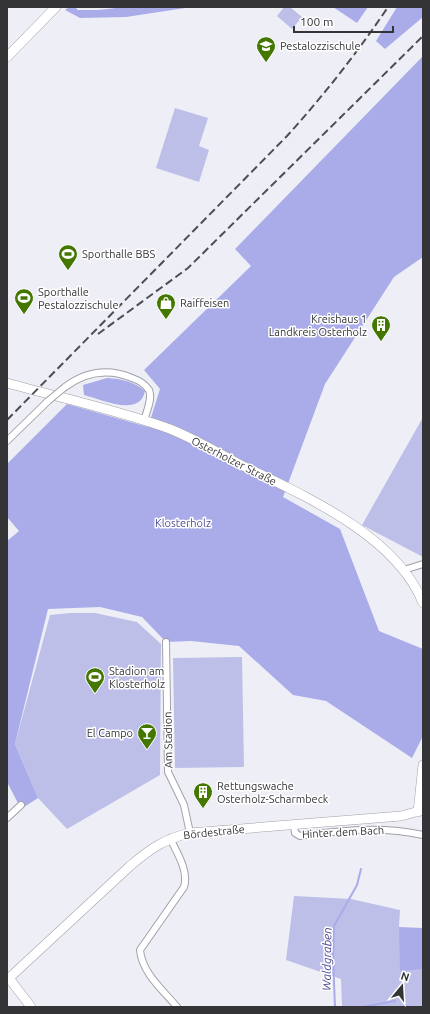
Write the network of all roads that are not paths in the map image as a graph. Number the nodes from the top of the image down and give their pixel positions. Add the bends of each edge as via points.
1 (56, 7) edge
2 (7, 57) edge
3 (7, 382) edge
4 (144, 421) junction
5 (7, 441) edge
6 (423, 564) edge
7 (404, 570) junction
8 (423, 603) edge
9 (166, 642) dead end
10 (423, 765) edge
11 (422, 783) edge
12 (21, 805) dead end
13 (421, 811) edge
14 (7, 818) edge
15 (294, 825) junction
16 (190, 833) junction
17 (423, 835) edge
18 (170, 838) junction
19 (8, 978) edge
20 (31, 1007) edge
21 (177, 1007) edge

1 - 2 street
3 - 4 street, Osterholzer Straße
4 - 5 street, bridge via 150,400 149,391 140,381 109,371 78,378 48,401
4 - 7 street, Osterholzer Straße via 172,430 324,506 382,547
6 - 7 street
7 - 8 street, Osterholzer Straße
9 - 16 street, Am Stadion via 168,772 184,805
10 - 11 street
11 - 13 street
12 - 14 street
13 - 15 street, Bördestraße via 401,816
15 - 16 street, Bördestraße
15 - 17 street, Hinter dem Bach via 295,833 300,836 364,829
16 - 18 street, Bördestraße
18 - 19 street, Bördestraße via 148,850
18 - 21 street via 186,880 184,887 140,950 141,960 147,971
19 - 20 street

